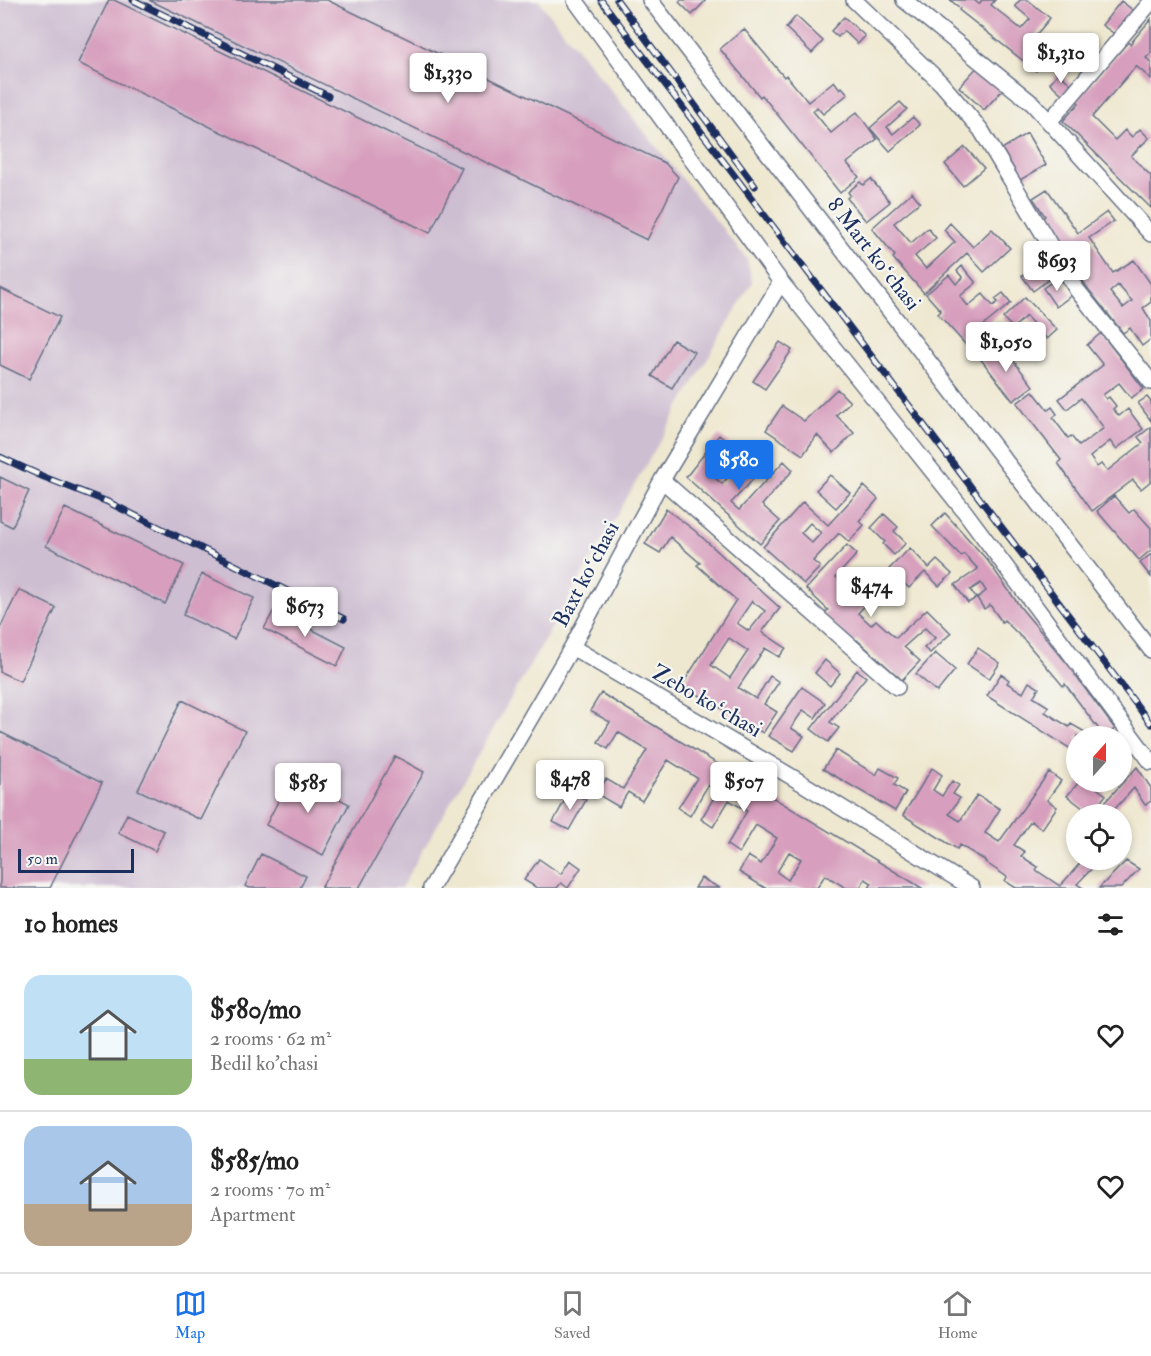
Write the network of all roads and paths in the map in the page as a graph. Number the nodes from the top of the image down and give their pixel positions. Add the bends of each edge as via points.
1 (575, 0) edge
2 (650, 0) edge
3 (854, 0) edge
4 (904, 0) edge
5 (1151, 2) edge
6 (1049, 122) junction
7 (1151, 234) edge
8 (781, 282) junction
9 (1151, 382) edge
10 (662, 480) junction
11 (572, 647) junction
12 (1151, 650) edge
13 (897, 687) dead end
14 (1151, 762) edge
15 (431, 888) edge
16 (972, 888) edge

1 - 8 street
2 - 12 street, 8 Mart koʻchasi
3 - 9 street via 941,83 981,130 1077,290
4 - 6 street via 1033,104
5 - 6 street
6 - 7 street
8 - 10 street, Baxt koʻchasi
8 - 14 street via 965,512
10 - 11 street, Baxt koʻchasi
10 - 13 street
11 - 15 street, Baxt koʻchasi
11 - 16 street, Zebo koʻchasi

